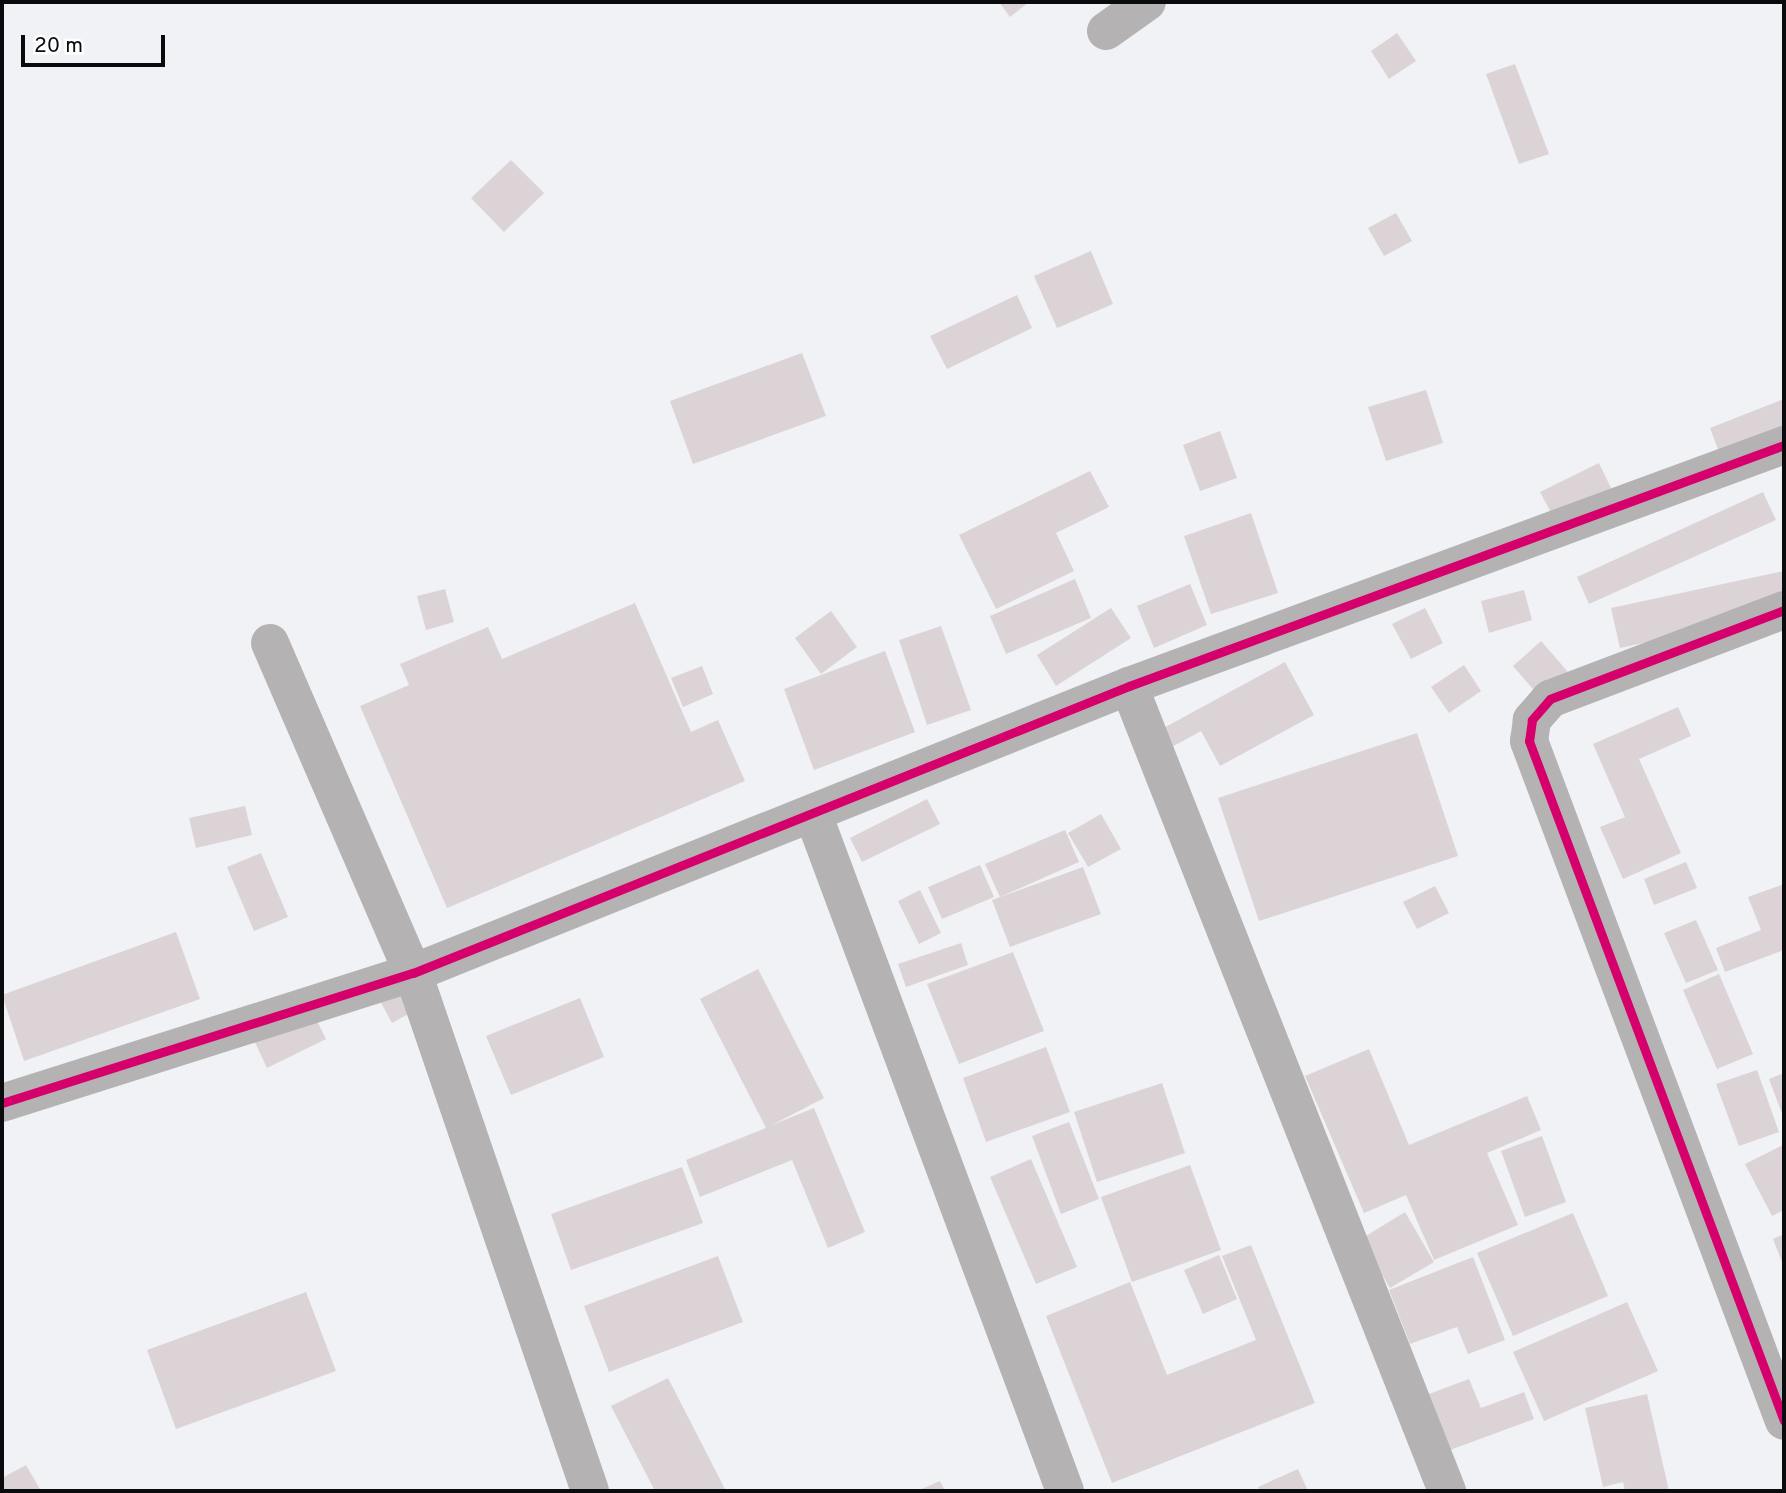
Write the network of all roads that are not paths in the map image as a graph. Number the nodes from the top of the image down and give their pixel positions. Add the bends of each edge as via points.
1 (1147, 2) edge
2 (1105, 31) dead end
3 (1784, 445) edge
4 (1784, 610) edge
5 (270, 643) dead end
6 (1129, 686) junction
7 (813, 814) junction
8 (413, 973) junction
9 (2, 1103) edge
10 (1784, 1421) edge
11 (590, 1491) edge
12 (1065, 1491) edge
13 (1447, 1491) edge

1 - 2 street
3 - 6 street
4 - 10 street via 1550,699 1532,720 1528,741
5 - 8 street
6 - 7 street
6 - 13 street
7 - 8 street
7 - 12 street
8 - 9 street
8 - 11 street

